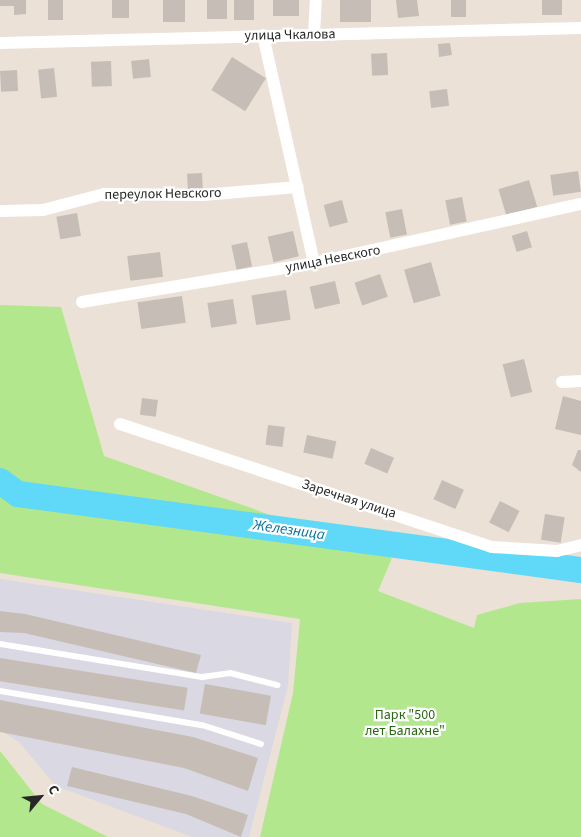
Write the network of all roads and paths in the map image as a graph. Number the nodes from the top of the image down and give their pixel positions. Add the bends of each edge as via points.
1 (316, 0) edge
2 (581, 28) edge
3 (263, 35) junction
4 (314, 36) junction
5 (0, 43) edge
6 (298, 187) junction
7 (581, 204) edge
8 (0, 211) edge
9 (314, 263) junction
10 (82, 302) dead end
11 (581, 381) edge
12 (562, 382) dead end
13 (120, 424) dead end
14 (581, 545) edge
15 (0, 644) edge
16 (277, 685) dead end
17 (0, 691) edge
18 (261, 744) dead end

1 - 4 street
2 - 4 street, улица Чкалова
3 - 4 street, улица Чкалова
3 - 5 street, улица Чкалова
3 - 6 street
6 - 8 street, переулок Невского via 203,195 104,194 43,210
6 - 9 street
7 - 9 street, улица Невского
9 - 10 street, улица Невского
11 - 12 street
13 - 14 street, Заречная улица via 492,547 557,551
15 - 16 lane via 202,677 230,673
17 - 18 lane via 202,725

